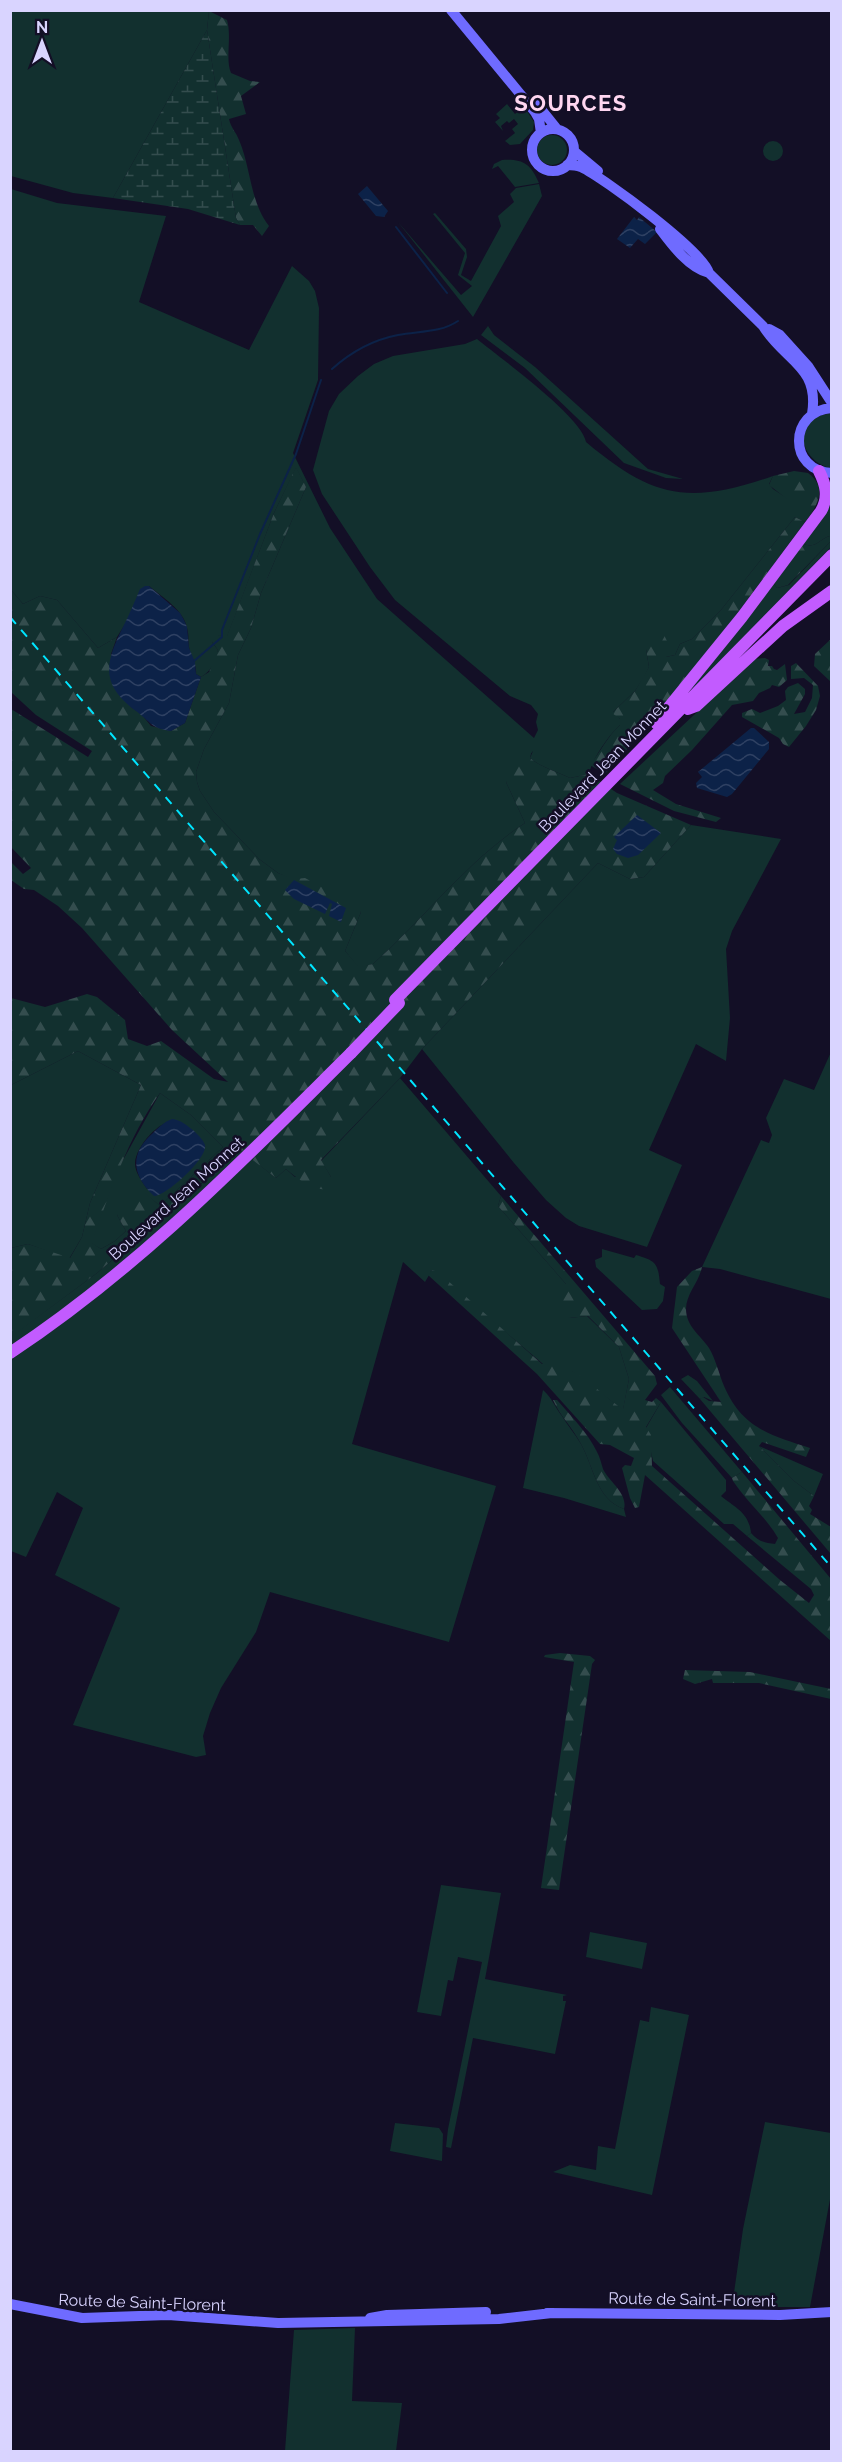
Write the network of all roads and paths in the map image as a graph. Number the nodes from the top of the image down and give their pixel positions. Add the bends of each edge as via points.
1 (451, 10) edge
2 (503, 72) junction
3 (557, 129) junction
4 (542, 133) junction
5 (574, 151) junction
6 (567, 165) junction
7 (625, 195) junction
8 (764, 326) junction
9 (831, 403) edge
10 (831, 408) edge
11 (812, 414) junction
12 (819, 471) junction
13 (831, 473) edge
14 (831, 555) edge
15 (831, 562) edge
16 (831, 591) edge
17 (688, 709) junction
18 (621, 769) junction
19 (397, 1001) junction
20 (349, 1050) junction
21 (10, 1346) edge
22 (10, 1353) edge
23 (10, 2304) edge
24 (831, 2312) edge

1 - 2 main road
2 - 3 main road via 525,90
2 - 4 main road via 537,115
3 - 4 main road
3 - 5 main road via 571,138
4 - 6 main road via 532,149 538,164 551,171
5 - 6 main road
5 - 7 main road
6 - 7 main road via 582,167
7 - 8 main road via 655,221 699,270 709,273
8 - 9 main road via 780,335 808,366
8 - 11 main road via 811,382
10 - 11 main road
11 - 12 main road via 800,431 799,446 805,460
12 - 13 main road
12 - 18 main road via 826,489 825,504 735,625 625,758
14 - 18 main road, Boulevard Jean Monnet
15 - 17 main road, Boulevard Jean Monnet
16 - 17 main road via 783,626 696,706
17 - 19 main road, Boulevard Jean Monnet
18 - 19 main road, Boulevard Jean Monnet
19 - 20 main road
20 - 21 main road, Boulevard Jean Monnet via 148,1242
20 - 22 main road, Boulevard Jean Monnet via 243,1161 170,1230
23 - 24 main road, Route de Saint-Florent via 82,2318 168,2314 265,2323 499,2319 552,2313

